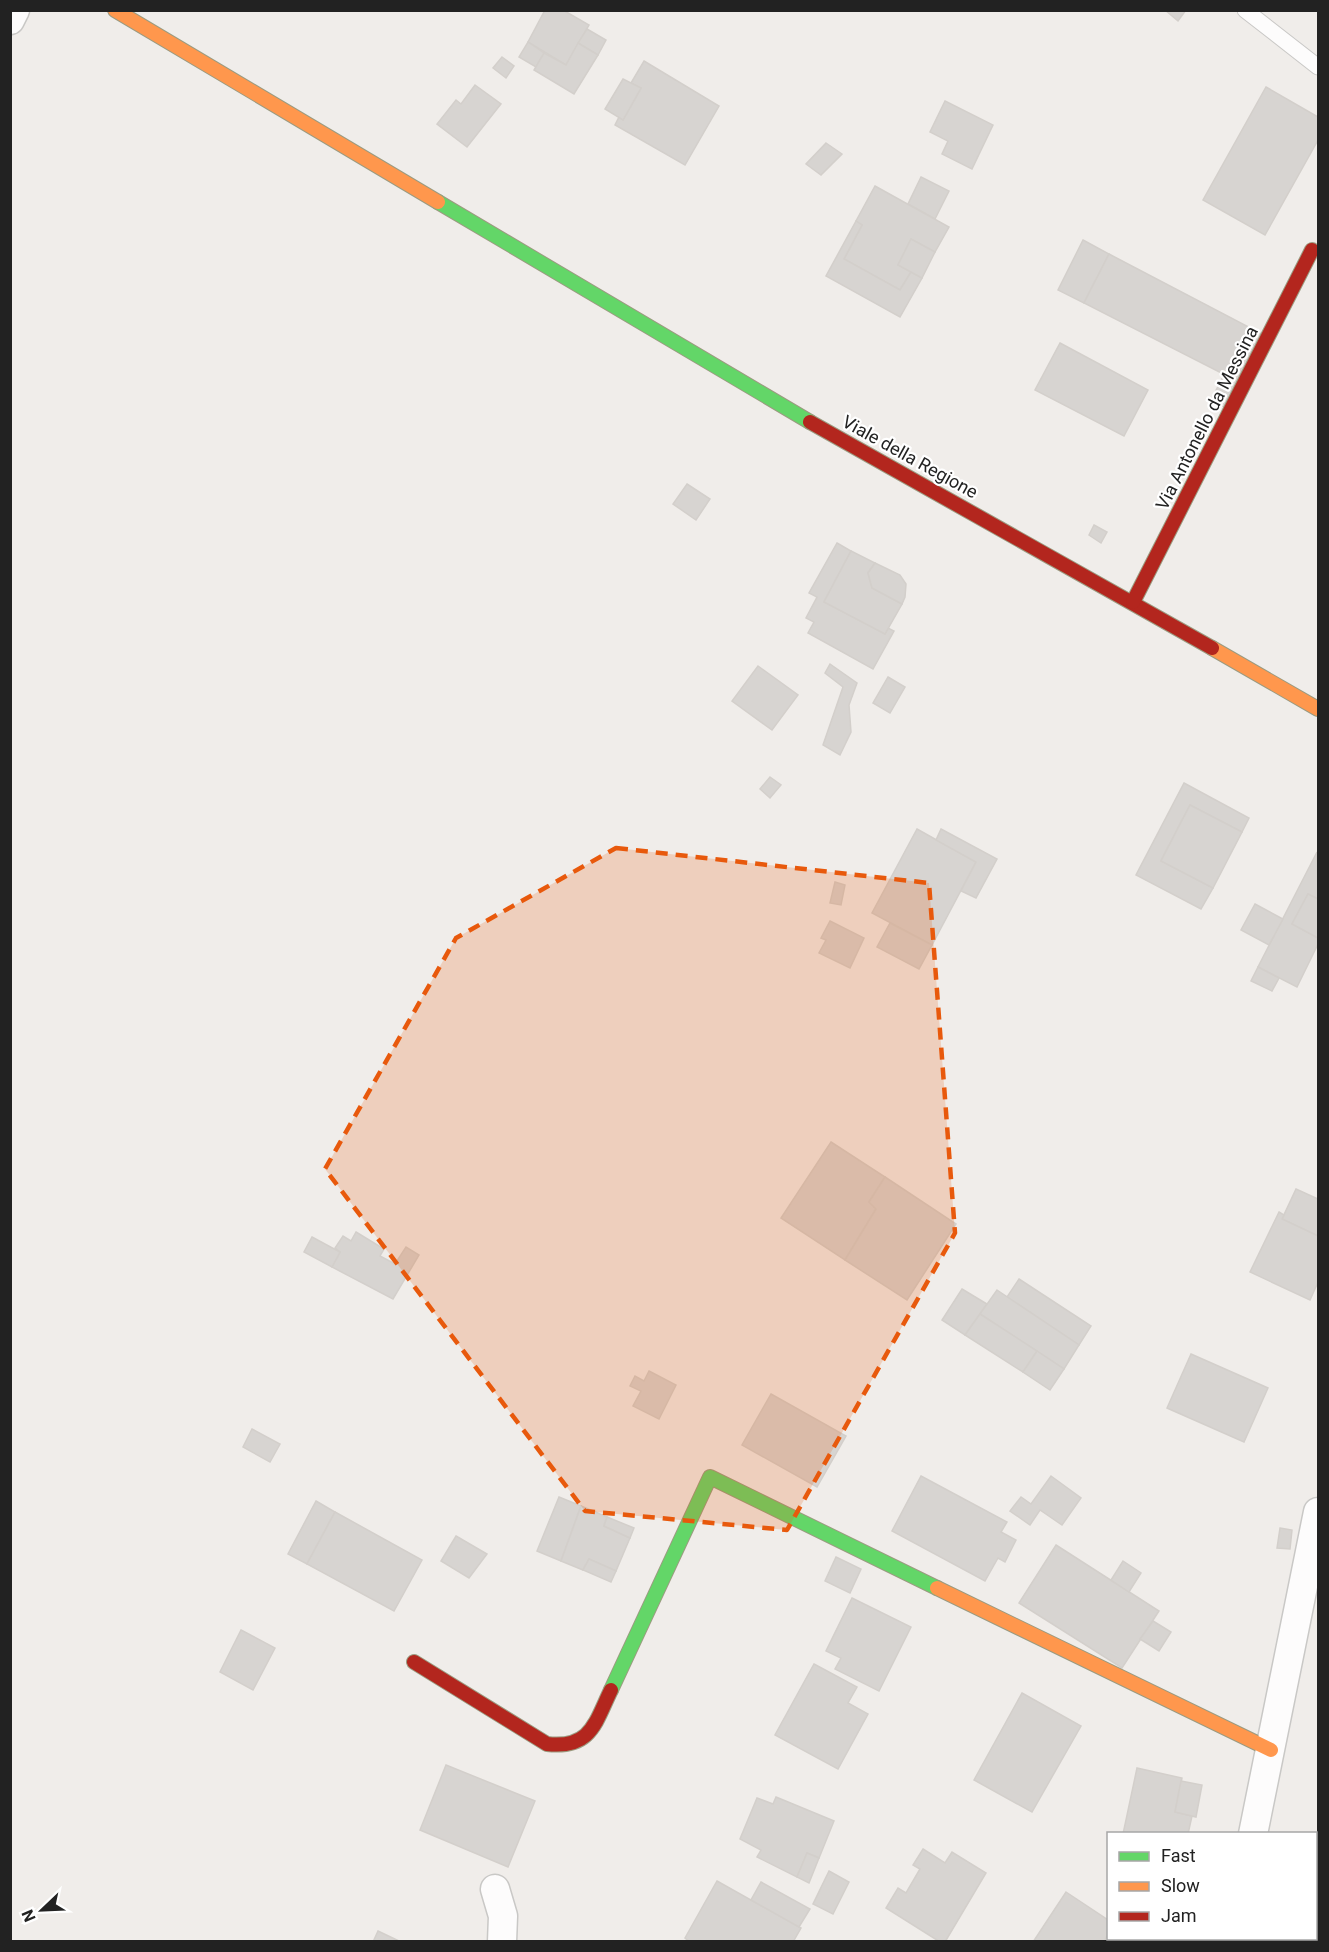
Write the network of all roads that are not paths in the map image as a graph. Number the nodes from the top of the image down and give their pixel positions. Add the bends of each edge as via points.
1 (15, 10) edge
2 (115, 10) edge
3 (1245, 10) edge
4 (10, 20) edge
5 (1318, 67) edge
6 (1316, 245) edge
7 (1133, 602) junction
8 (1318, 709) edge
9 (1318, 1512) edge
10 (414, 1662) dead end
11 (1271, 1750) junction
12 (1253, 1832) edge
13 (495, 1889) dead end
14 (502, 1941) edge

1 - 4 street
2 - 7 street, Viale della Regione via 778,404
3 - 5 lane
6 - 7 street, Via Antonello da Messina
7 - 8 street, Viale della Regione
9 - 11 street
10 - 11 street via 547,1744 567,1746 582,1741 594,1725 711,1477
11 - 12 street
13 - 14 street via 503,1916

